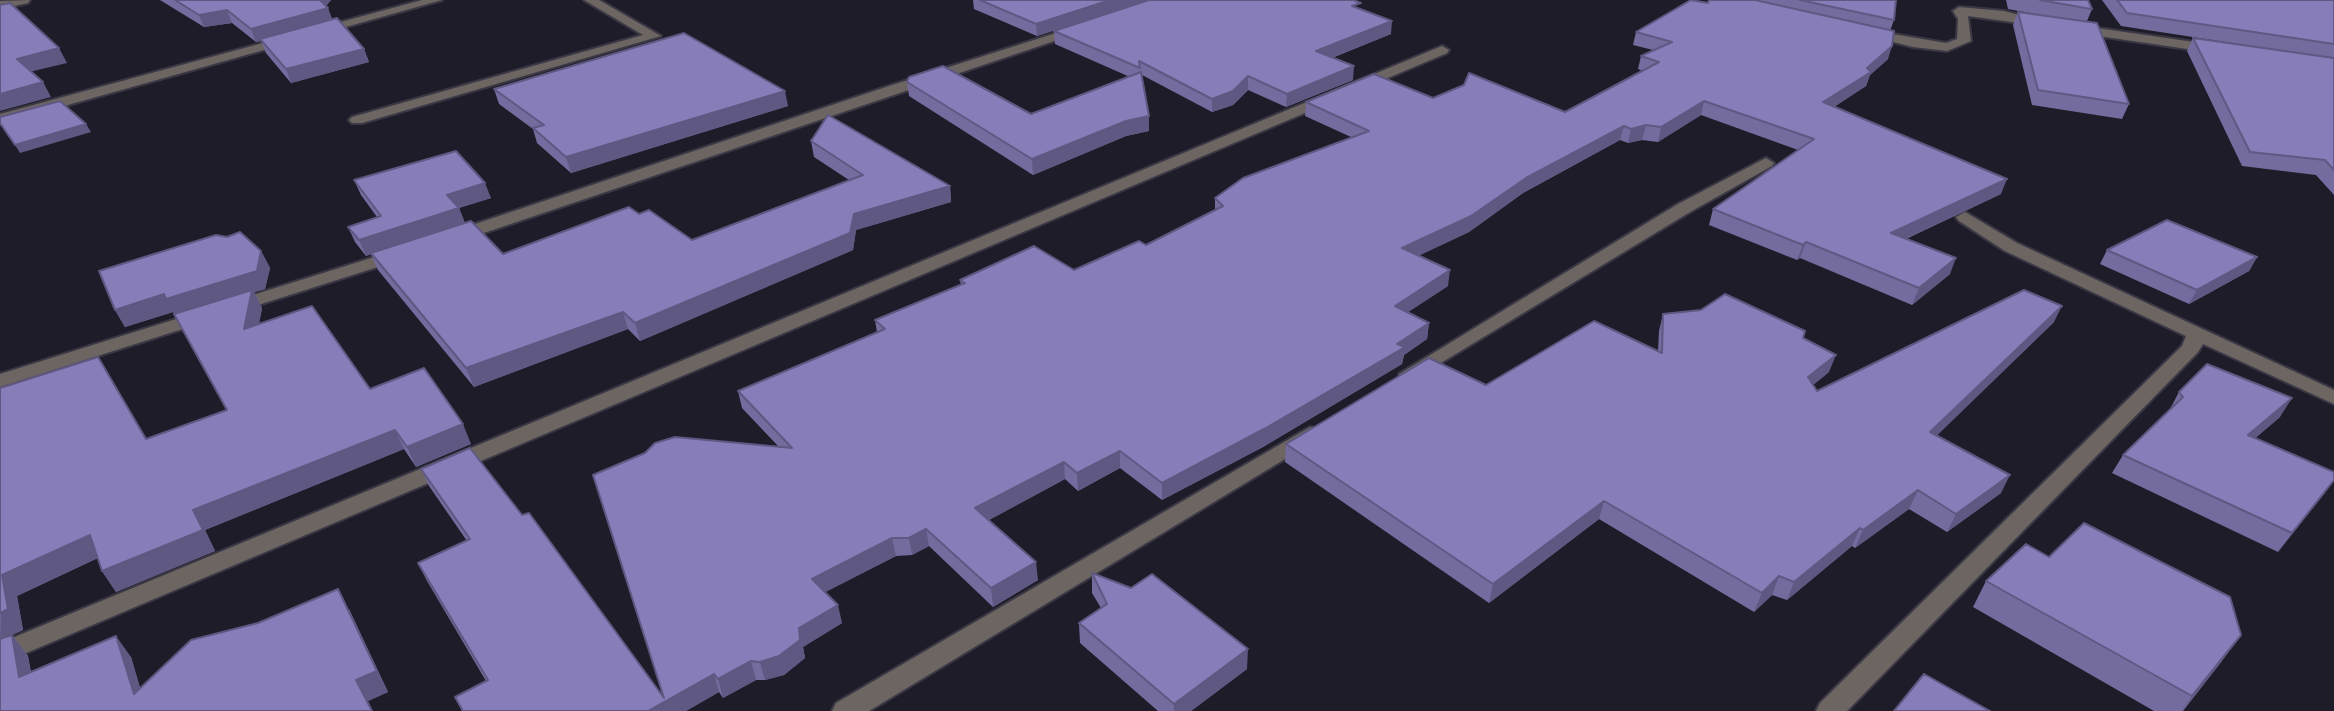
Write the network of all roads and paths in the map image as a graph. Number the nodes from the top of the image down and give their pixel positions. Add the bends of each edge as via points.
1 (24, 0) edge
2 (436, 0) edge
3 (590, 0) edge
4 (0, 5) edge
5 (1960, 6) edge
6 (1096, 25) edge
7 (1853, 30) edge
8 (1442, 50) dead end
9 (2225, 50) edge
10 (0, 119) edge
11 (357, 120) dead end
12 (1766, 163) dead end
13 (1965, 217) edge
14 (442, 240) edge
15 (413, 250) edge
16 (2197, 334) junction
17 (0, 381) edge
18 (1393, 384) edge
19 (2334, 398) edge
20 (1324, 425) edge
21 (0, 654) edge
22 (846, 711) edge
23 (1830, 711) edge

1 - 4 street
2 - 10 street
3 - 11 street via 654,36
5 - 7 street via 1964,41 1947,47
5 - 9 street
6 - 14 street
8 - 21 street
12 - 18 street
13 - 16 street via 2011,247
15 - 17 street
16 - 19 street
16 - 23 street via 2191,348
20 - 22 street

